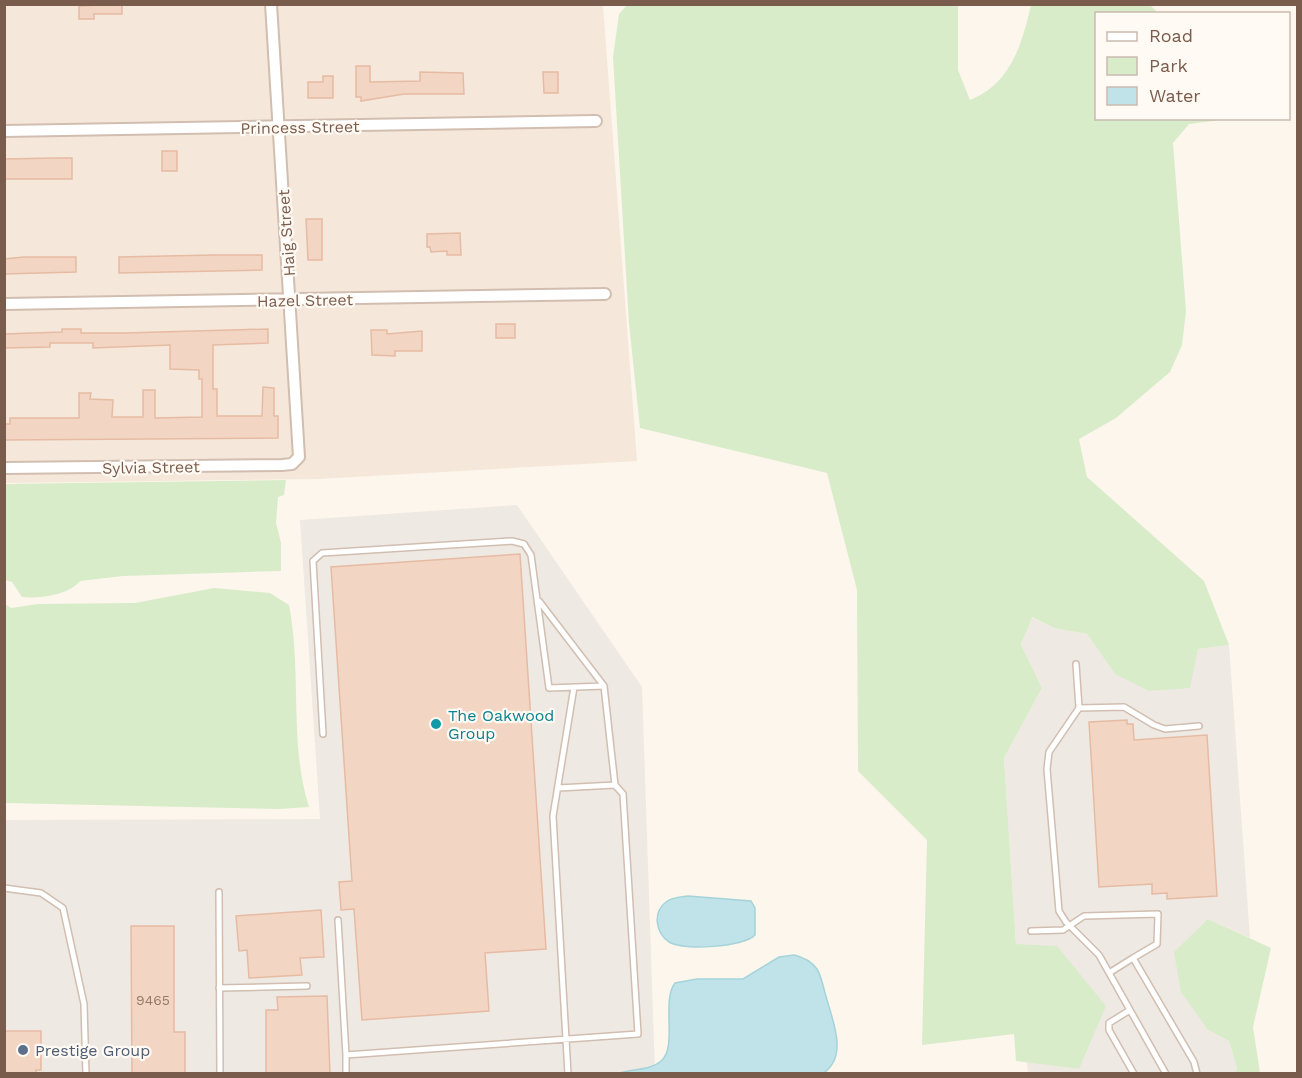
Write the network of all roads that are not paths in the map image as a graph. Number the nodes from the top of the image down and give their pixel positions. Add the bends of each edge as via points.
1 (271, 4) edge
2 (596, 121) dead end
3 (279, 127) junction
4 (4, 131) edge
5 (605, 294) dead end
6 (291, 300) junction
7 (4, 304) edge
8 (296, 461) joint
9 (4, 468) edge
10 (538, 600) junction
11 (1076, 664) dead end
12 (604, 686) junction
13 (574, 687) junction
14 (1079, 708) junction
15 (1199, 726) dead end
16 (323, 734) dead end
17 (615, 784) junction
18 (558, 788) junction
19 (4, 888) edge
20 (219, 892) dead end
21 (338, 920) dead end
22 (1070, 926) junction
23 (1031, 931) dead end
24 (1133, 958) junction
25 (1109, 973) junction
26 (307, 986) dead end
27 (219, 988) junction
28 (1130, 1010) junction
29 (566, 1039) junction
30 (346, 1055) junction
31 (86, 1074) edge
32 (220, 1074) edge
33 (346, 1074) edge
34 (568, 1074) edge
35 (1134, 1074) edge
36 (1166, 1074) edge
37 (1197, 1074) edge

1 - 3 street, Haig Street
2 - 3 street, Princess Street
3 - 4 street, Princess Street
3 - 6 street, Haig Street
5 - 6 street, Hazel Street
6 - 7 street, Hazel Street
6 - 8 street, Haig Street via 301,451
8 - 9 street, Sylvia Street via 282,465
10 - 12 lane
10 - 13 lane via 549,688
10 - 16 lane via 531,555 524,544 512,541 322,553 313,561
11 - 14 lane
12 - 13 lane
12 - 17 lane
13 - 18 lane
14 - 15 lane via 1124,707 1166,729
14 - 22 lane via 1049,752 1047,769 1056,894 1059,911
17 - 18 lane
17 - 29 lane via 623,794 638,1034
18 - 29 lane via 553,816
19 - 31 lane via 41,892 63,908 84,1004
20 - 27 lane
21 - 30 lane
22 - 23 lane via 1063,930
22 - 24 lane via 1084,916 1158,914 1157,944
22 - 25 lane via 1099,955
24 - 25 lane
24 - 37 lane via 1194,1062
25 - 28 lane
26 - 27 lane
27 - 32 lane
28 - 35 lane via 1109,1023 1109,1030
28 - 36 lane
29 - 30 lane
29 - 34 lane
30 - 33 lane

